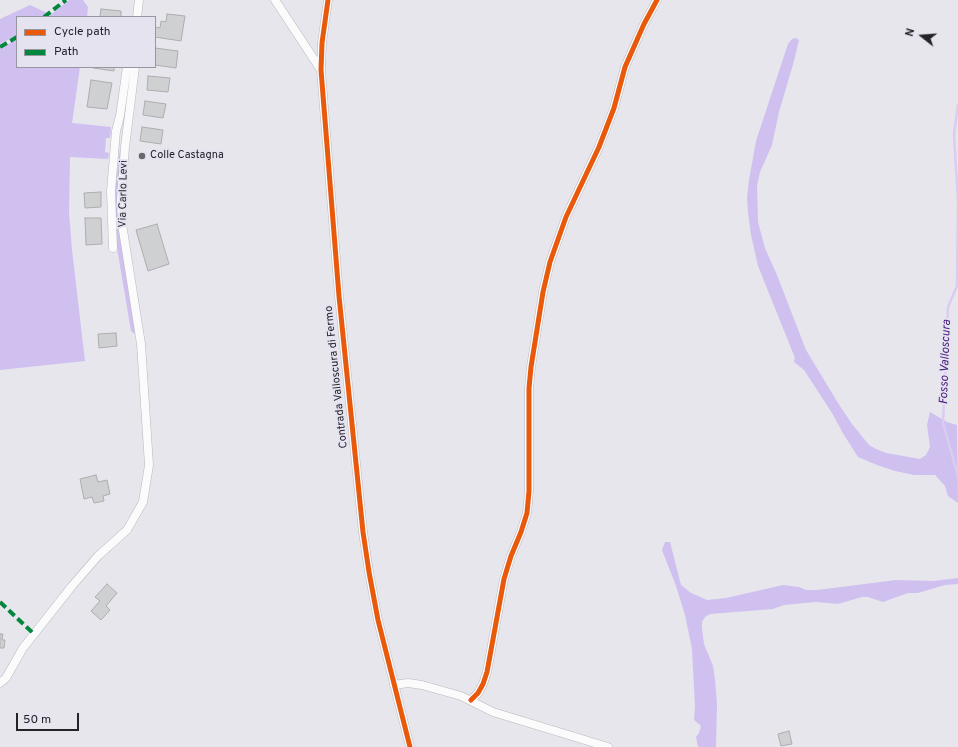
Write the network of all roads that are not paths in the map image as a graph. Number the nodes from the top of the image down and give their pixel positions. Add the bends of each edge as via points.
1 (140, 0) edge
2 (275, 0) edge
3 (328, 0) edge
4 (657, 0) edge
5 (137, 16) edge
6 (127, 68) edge
7 (135, 68) edge
8 (322, 70) junction
9 (112, 248) dead end
10 (0, 682) edge
11 (394, 685) junction
12 (471, 700) junction
13 (410, 747) edge
14 (608, 747) edge

1 - 5 street
2 - 8 street
3 - 8 street, Contrada Valloscura di Fermo via 322,43
4 - 12 street via 625,67 614,108 599,147 566,217 550,262 529,388 527,512 504,579 487,672 478,693
6 - 9 street, Via Carlo Levi via 116,131 111,191
7 - 10 street, Via Carlo Levi via 121,200 122,224 141,344 149,465 143,502 127,530 98,556 72,586 22,648 6,678
8 - 11 street, Contrada Valloscura di Fermo via 339,296 363,532 368,572
11 - 12 street via 422,685
11 - 13 street, Contrada Valloscura di Fermo
12 - 14 street via 493,712

